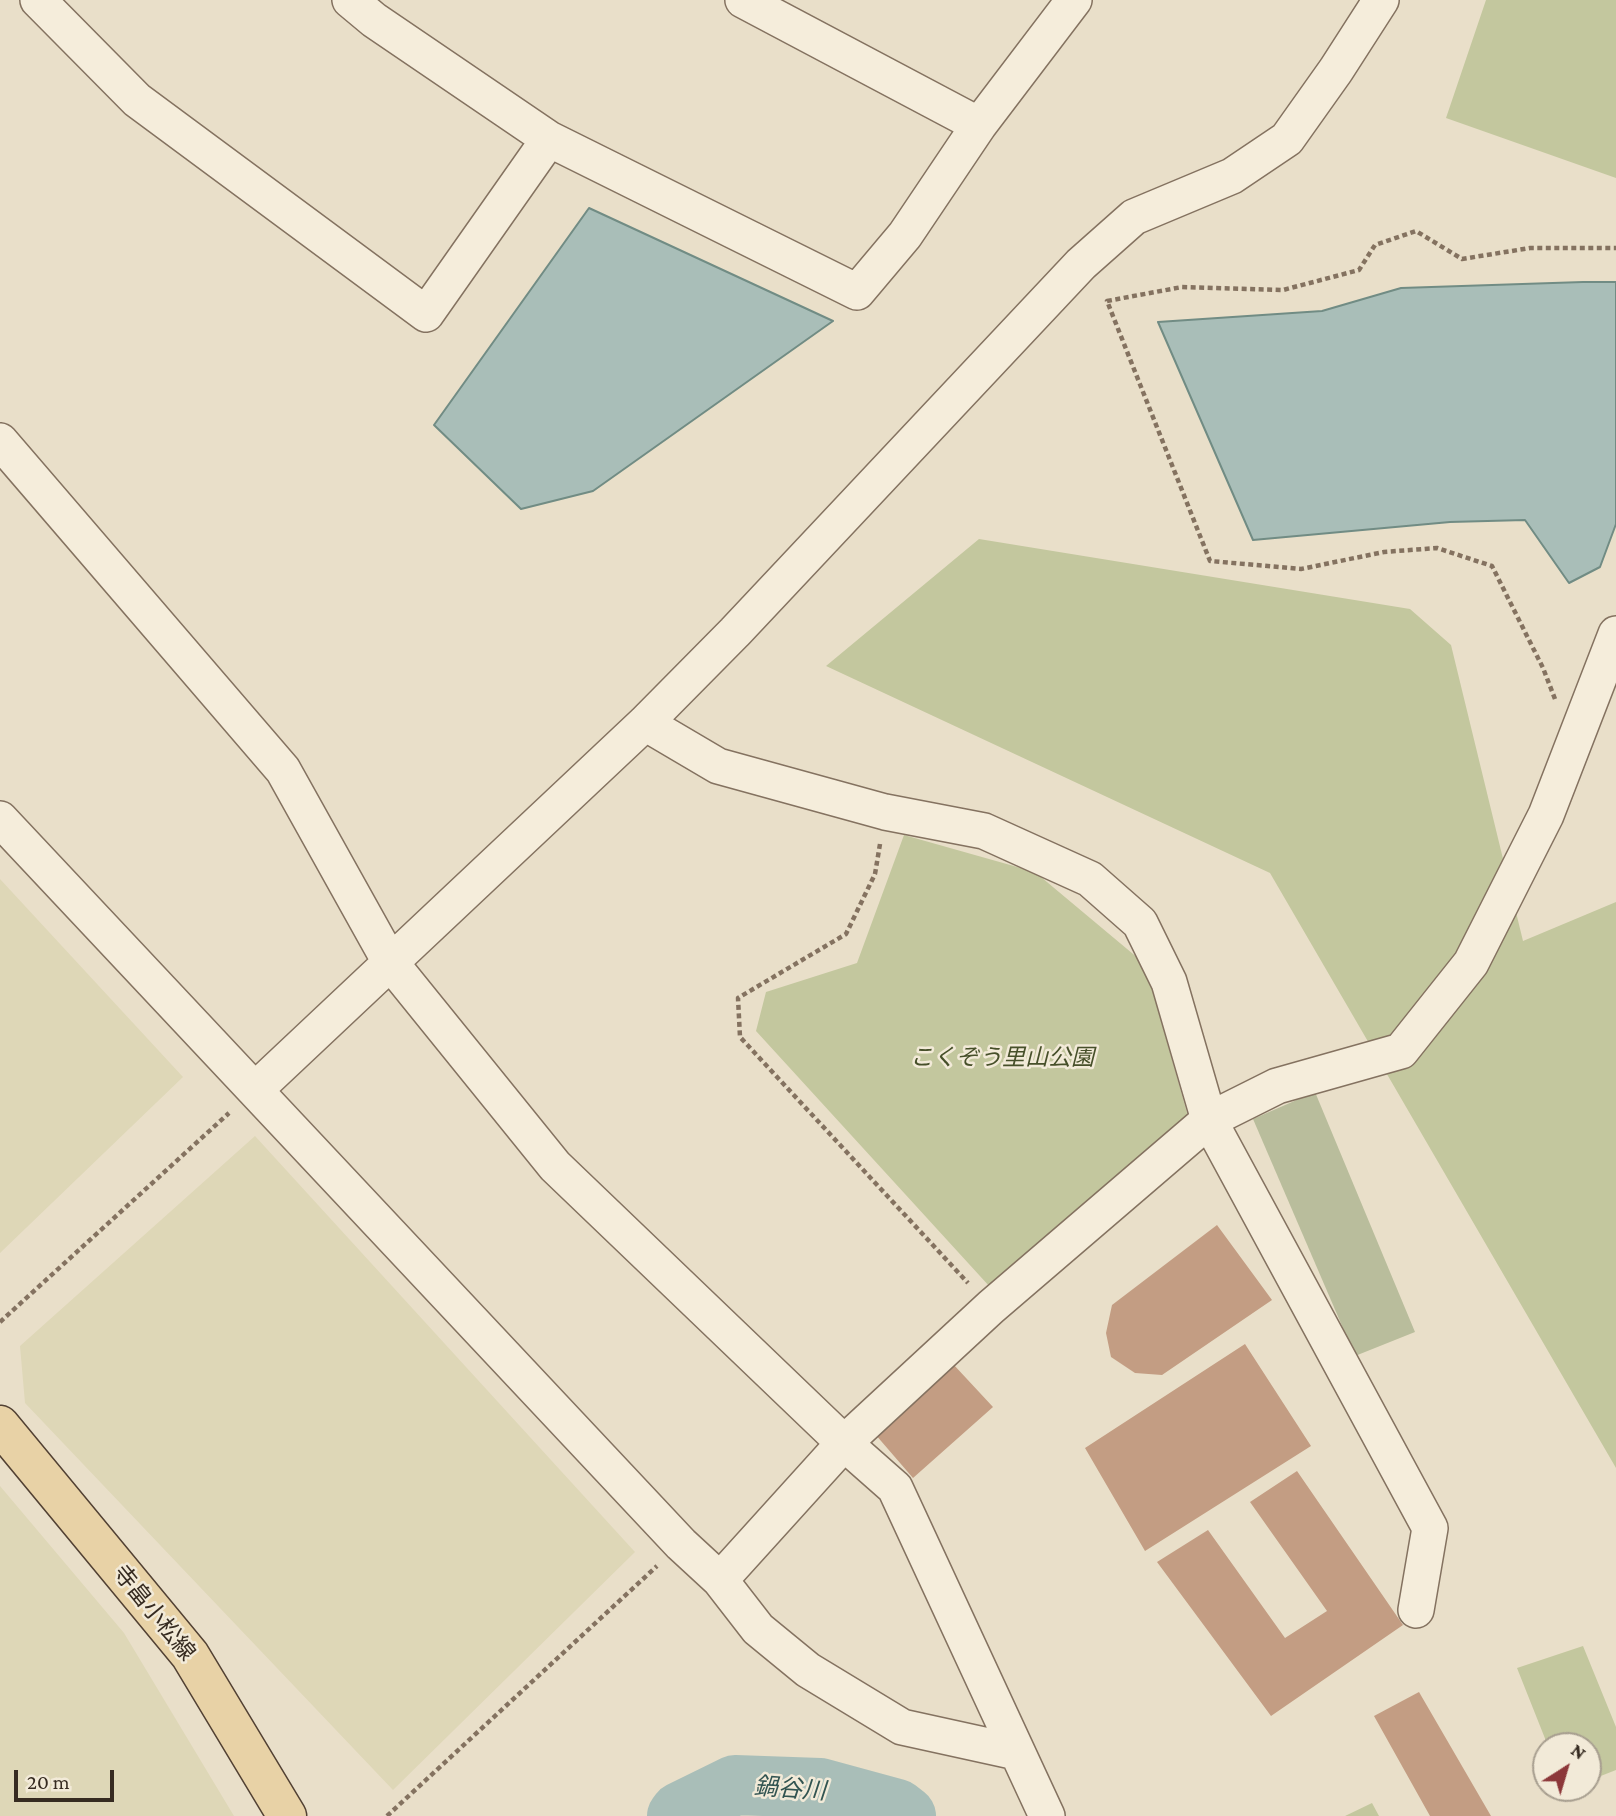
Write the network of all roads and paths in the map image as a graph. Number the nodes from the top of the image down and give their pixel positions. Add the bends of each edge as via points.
1 (38, 0) edge
2 (743, 0) edge
3 (1074, 0) edge
4 (1381, 0) edge
5 (371, 7) edge
6 (979, 125) junction
7 (549, 139) junction
8 (1616, 248) edge
9 (0, 441) edge
10 (1616, 634) edge
11 (645, 723) junction
12 (1573, 746) junction
13 (885, 812) junction
14 (0, 819) edge
15 (390, 962) junction
16 (255, 1090) junction
17 (1209, 1120) junction
18 (991, 1307) junction
19 (0, 1322) edge
20 (0, 1425) edge
21 (844, 1443) junction
22 (681, 1544) junction
23 (720, 1580) junction
24 (1416, 1610) dead end
25 (1016, 1752) junction
26 (287, 1816) edge
27 (387, 1816) edge
28 (1047, 1816) edge

1 - 7 street via 137,100 426,314
2 - 6 street
3 - 6 street
4 - 11 street via 1287,139 1231,176 1133,217 1081,264
5 - 7 street
6 - 7 street via 905,235 857,292
8 - 12 path via 1530,248 1462,259 1416,231 1375,245 1359,270 1283,290 1182,287 1107,301 1210,561 1301,569 1384,552 1437,548 1492,566 1543,668
9 - 15 street via 283,770
10 - 12 street
11 - 13 street via 718,766
11 - 15 street
12 - 17 street via 1546,815 1471,963 1401,1051 1277,1086
13 - 17 street via 984,831 1090,879 1140,923 1169,982
13 - 18 path via 875,874 846,934 738,999 740,1037
14 - 16 street
15 - 16 street
15 - 21 street via 555,1166
16 - 19 path
16 - 22 street
17 - 18 street
17 - 24 street via 1430,1528
18 - 21 street
20 - 26 main road, 寺畠小松線 via 190,1655
21 - 23 street
21 - 25 street via 895,1488
22 - 23 street
22 - 27 path
23 - 25 street via 758,1629 808,1670 902,1727
25 - 28 street

